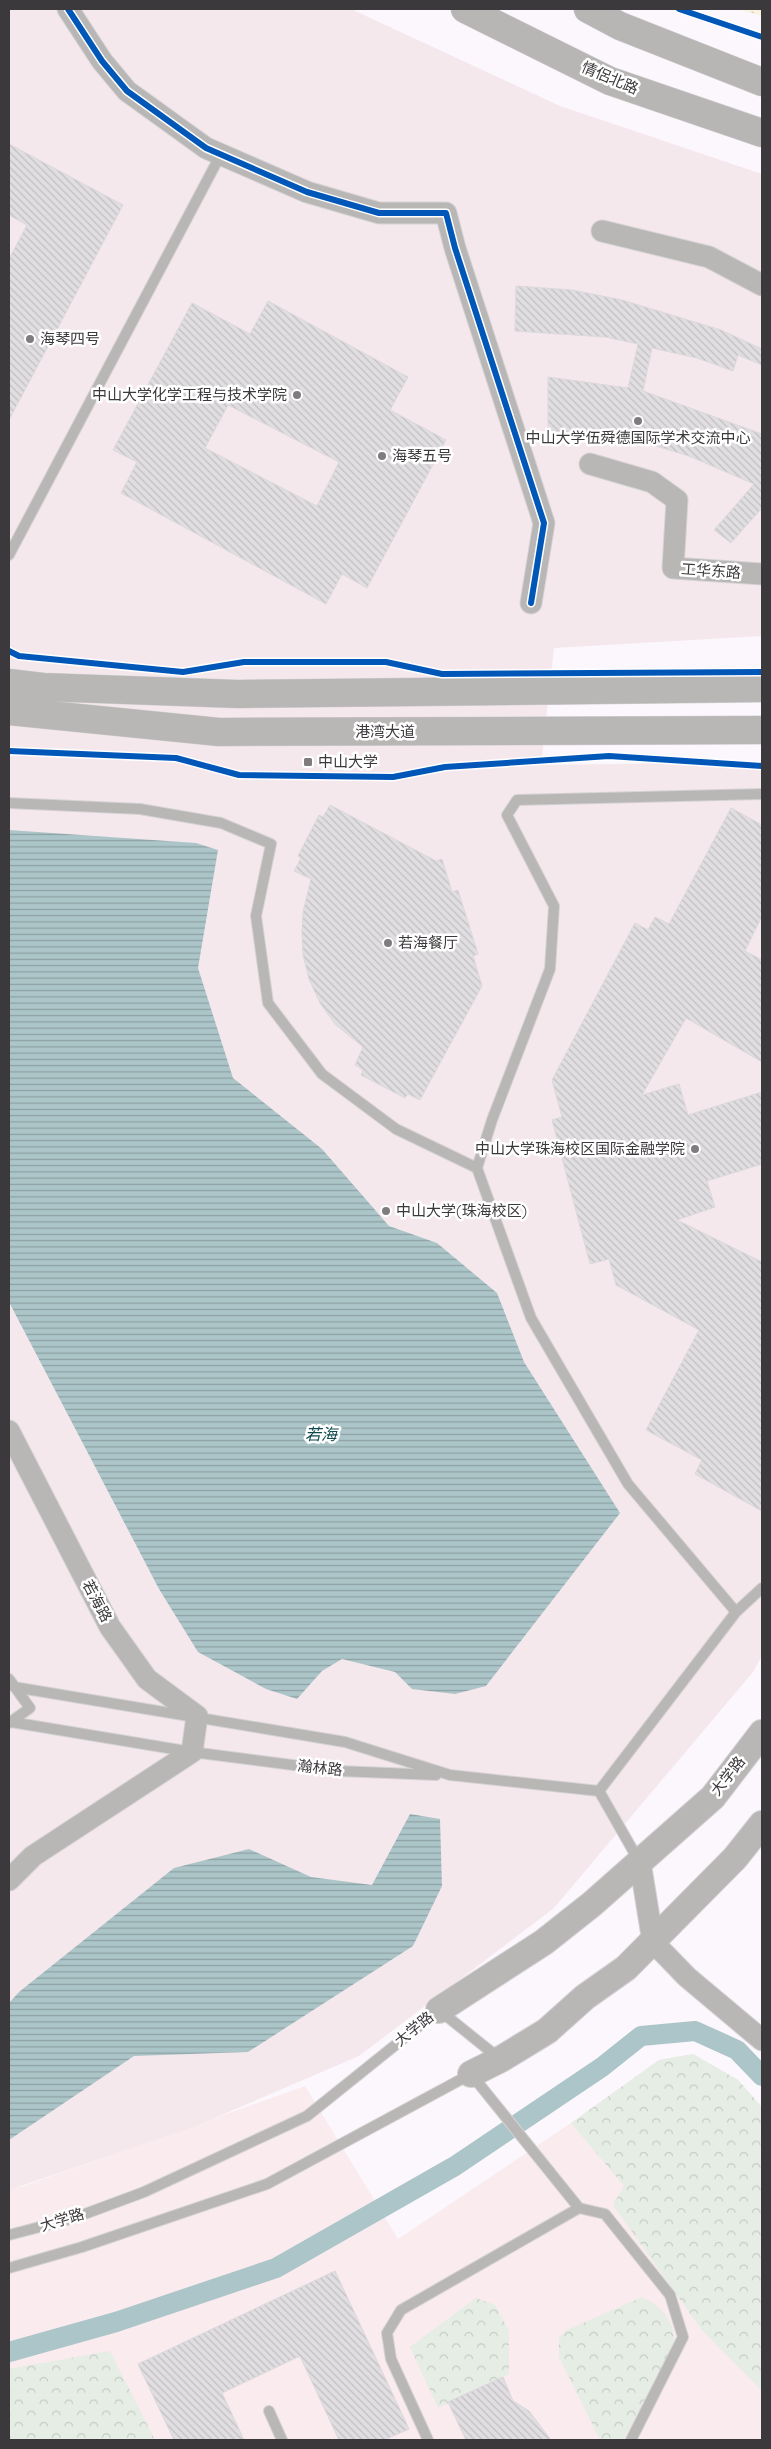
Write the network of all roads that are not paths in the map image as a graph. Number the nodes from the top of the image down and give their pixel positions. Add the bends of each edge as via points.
1 (68, 9) edge
2 (465, 9) edge
3 (588, 9) edge
4 (762, 82) edge
5 (762, 133) edge
6 (221, 154) junction
7 (602, 231) dead end
8 (762, 285) edge
9 (590, 464) dead end
10 (9, 555) edge
11 (762, 574) edge
12 (532, 603) dead end
13 (9, 672) edge
14 (9, 683) edge
15 (43, 687) junction
16 (762, 688) edge
17 (9, 711) edge
18 (77, 718) junction
19 (9, 728) edge
20 (762, 730) edge
21 (762, 794) edge
22 (9, 803) edge
23 (477, 1168) junction
24 (9, 1431) edge
25 (762, 1588) edge
26 (736, 1612) junction
27 (11, 1683) edge
28 (197, 1716) junction
29 (10, 1722) edge
30 (762, 1733) edge
31 (192, 1752) junction
32 (450, 1775) junction
33 (599, 1791) junction
34 (762, 1824) edge
35 (640, 1862) junction
36 (9, 1880) edge
37 (653, 1942) junction
38 (439, 2010) junction
39 (762, 2040) edge
40 (501, 2059) junction
41 (471, 2074) junction
42 (580, 2208) junction
43 (9, 2235) edge
44 (9, 2268) edge
45 (269, 2411) dead end
46 (282, 2440) edge
47 (428, 2440) edge
48 (631, 2440) edge

1 - 6 street via 102,61 127,91 206,148
2 - 5 main road, 情侶北路 via 610,81
3 - 4 main road via 620,26
6 - 10 lane
6 - 12 street via 307,192 379,213 446,213 544,523
7 - 8 street via 709,257
9 - 11 street, 工华东路 via 652,482 677,500 674,568
13 - 15 highway
14 - 15 highway
15 - 16 highway via 237,694
17 - 18 highway, 港湾大道
18 - 19 highway
18 - 20 highway, 港湾大道 via 219,732
21 - 23 lane via 517,800 507,815 554,906 550,969
22 - 23 lane via 140,809 220,823 271,844 256,916 268,1003 322,1074 396,1129
23 - 26 lane via 531,1318 618,1468
24 - 28 street, 若海路 via 110,1627 147,1679
25 - 26 lane
26 - 33 lane
27 - 28 lane
27 - 29 lane via 30,1708
28 - 31 street
28 - 32 lane via 345,1742
29 - 31 lane, 瀚林路
30 - 35 street, 大学路 via 712,1797
31 - 32 lane, 瀚林路 via 339,1771
31 - 36 street via 33,1856
32 - 33 lane
33 - 35 lane
34 - 37 street, 大学路 via 735,1858
35 - 37 street
35 - 38 street, 大学路 via 544,1942
37 - 39 street via 686,1977
37 - 40 street, 大学路 via 626,1968 585,1997 547,2031
38 - 40 lane
38 - 43 lane, 大学路 via 307,2116 144,2192 74,2218
40 - 41 street, 大学路
41 - 42 lane
41 - 44 lane, 大学路 via 267,2184 82,2247
42 - 47 lane via 401,2310 387,2333 392,2359
42 - 48 lane via 605,2214 670,2295 683,2337
45 - 46 lane

